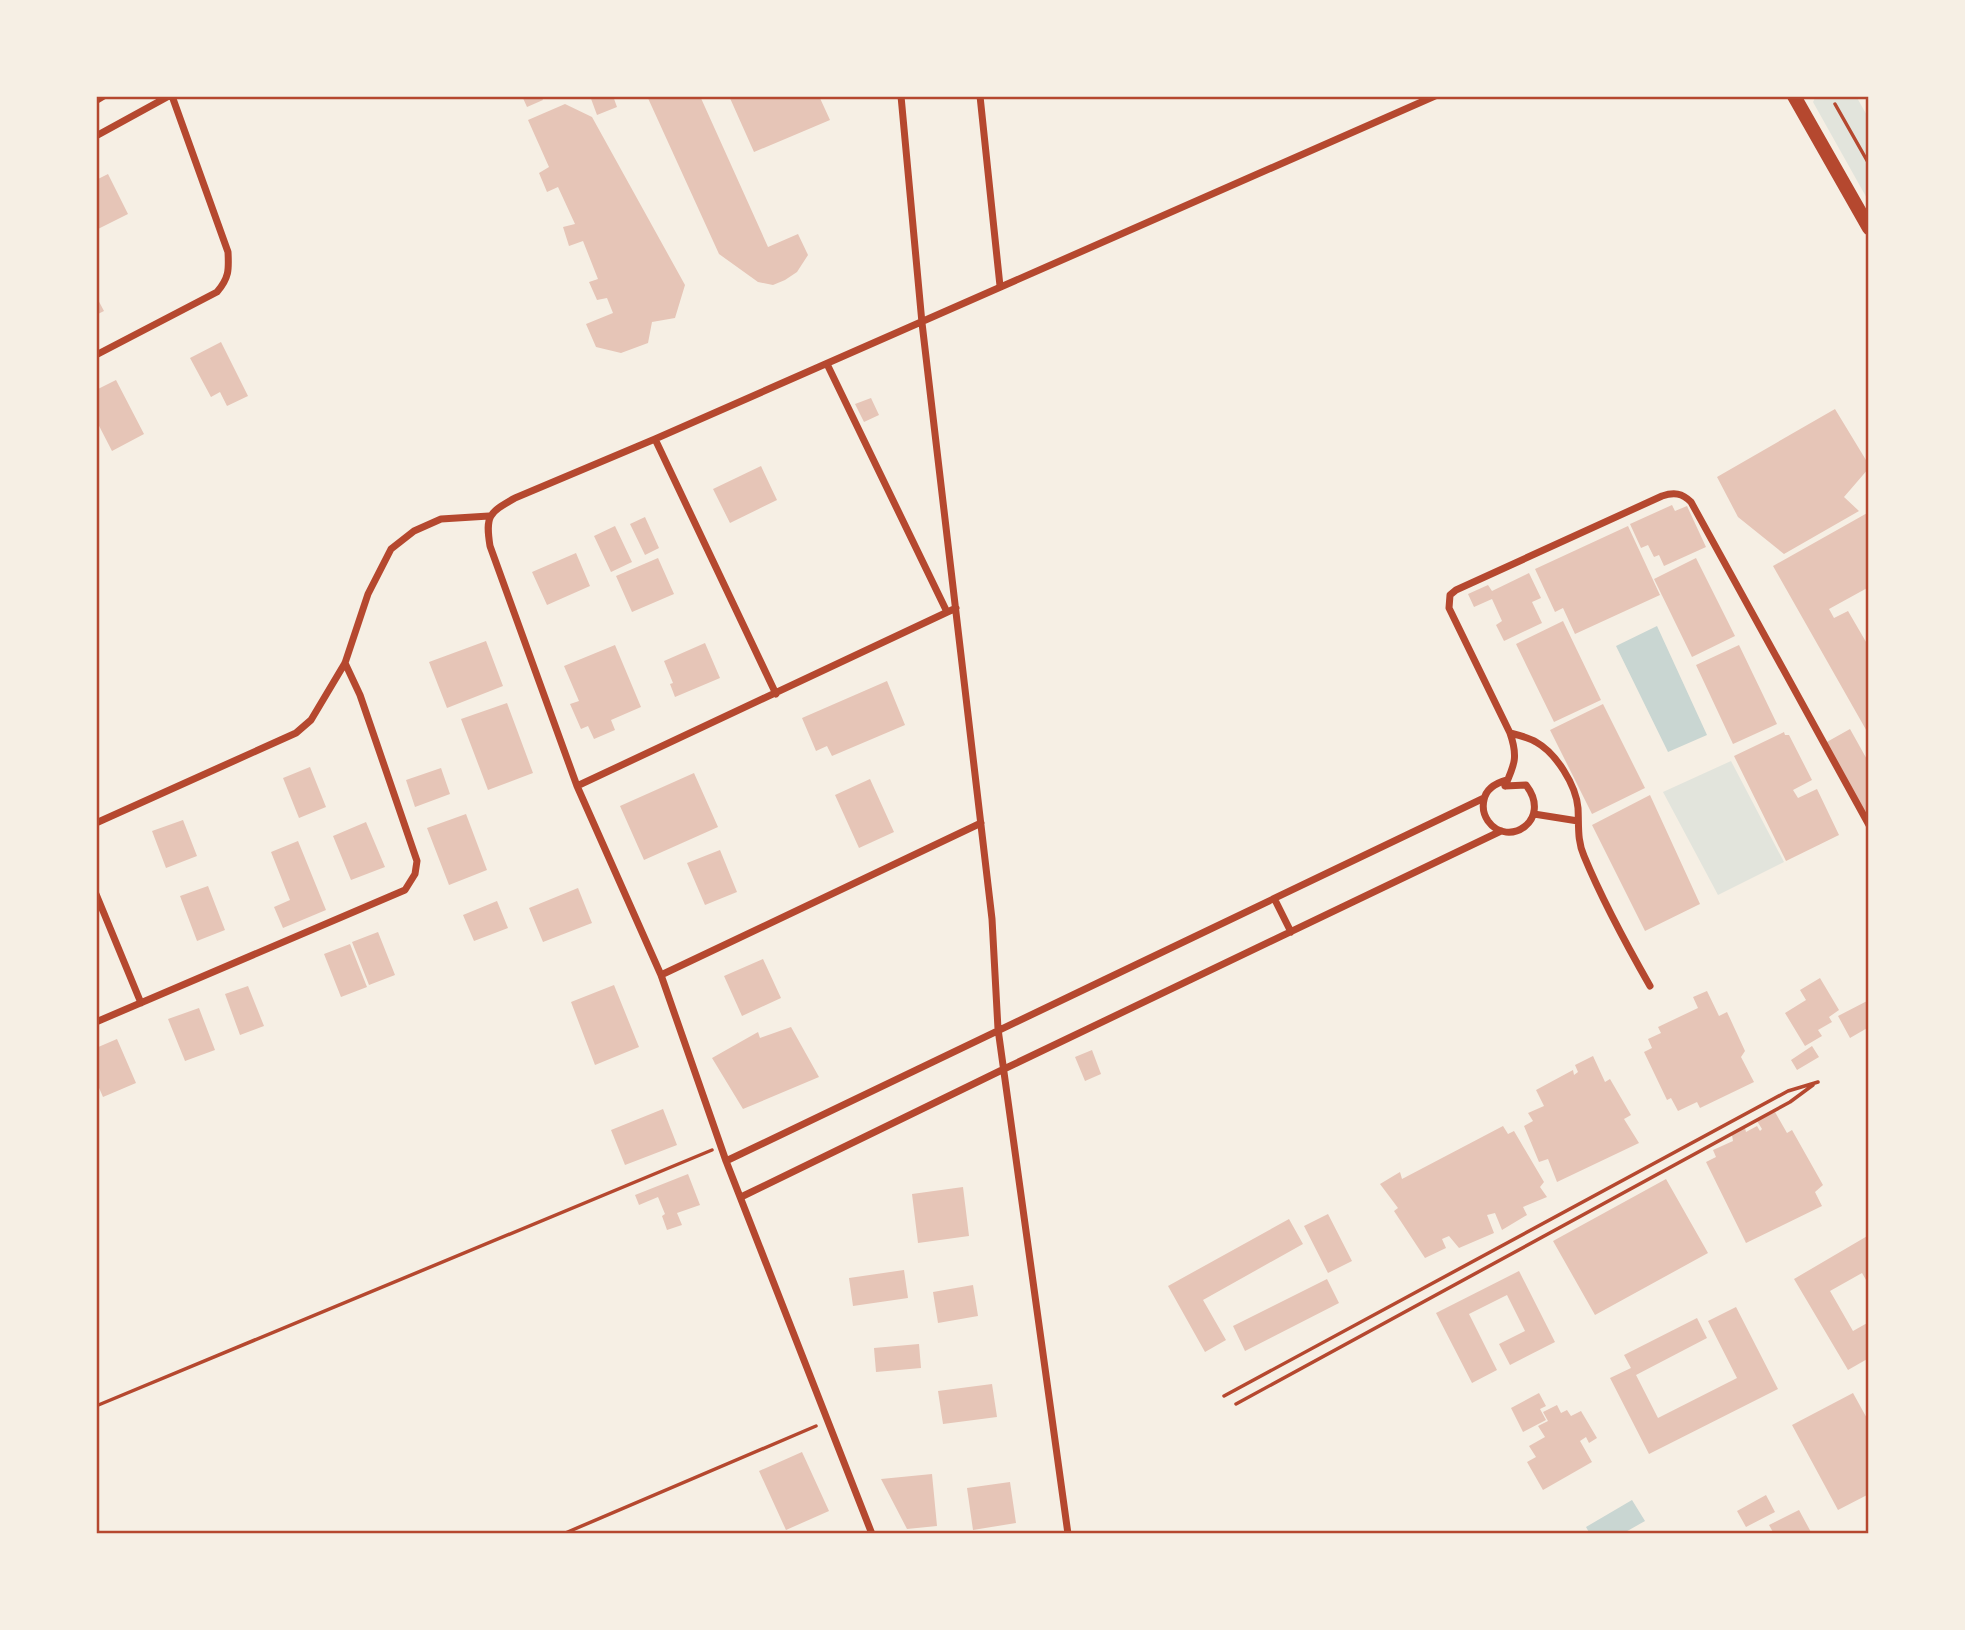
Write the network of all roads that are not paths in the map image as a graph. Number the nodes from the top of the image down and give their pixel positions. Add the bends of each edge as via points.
1 (106, 96) edge
2 (170, 96) edge
3 (901, 96) edge
4 (980, 96) edge
5 (1435, 96) edge
6 (1794, 96) edge
7 (96, 102) edge
8 (96, 136) edge
9 (1869, 228) edge
10 (1000, 286) junction
11 (922, 323) junction
12 (96, 355) edge
13 (827, 364) junction
14 (655, 439) junction
15 (489, 516) junction
16 (956, 608) junction
17 (947, 612) junction
18 (345, 663) junction
19 (776, 694) junction
20 (1510, 733) junction
21 (578, 786) junction
22 (1505, 786) junction
23 (1484, 798) junction
24 (1534, 814) junction
25 (1578, 821) junction
26 (96, 823) edge
27 (981, 823) junction
28 (1869, 825) edge
29 (1501, 831) junction
30 (96, 894) edge
31 (1275, 900) junction
32 (1291, 932) junction
33 (661, 975) junction
34 (1650, 986) dead end
35 (141, 1003) junction
36 (96, 1022) edge
37 (998, 1029) junction
38 (1004, 1069) junction
39 (726, 1161) junction
40 (741, 1197) junction
41 (872, 1534) edge
42 (1068, 1534) edge

1 - 7 lane
2 - 8 street
2 - 12 street via 228,252 226,282 217,292
3 - 11 street
4 - 10 street
5 - 10 street
6 - 9 main road
10 - 11 street
11 - 13 street
11 - 16 street
13 - 14 street
13 - 17 street
14 - 15 street via 515,498
14 - 19 street
15 - 18 street via 441,519 414,531 391,549 368,594
15 - 21 street via 490,546
16 - 17 street
16 - 27 street
17 - 19 street
18 - 26 street via 311,720 296,733
18 - 35 street via 417,861 415,874 405,890
19 - 21 street
20 - 22 street via 1516,759
20 - 25 street via 1536,742 1554,759 1574,791
20 - 28 street via 1449,608 1450,595 1662,496 1678,493 1691,502
21 - 33 street
22 - 23 street via 1507,780 1497,782
22 - 24 street via 1526,786 1533,793
23 - 29 street via 1486,818
23 - 31 street
24 - 25 street
24 - 29 street via 1521,829
25 - 34 street via 1579,842 1606,907
27 - 33 street
27 - 37 street
29 - 32 street
30 - 35 street
31 - 32 street
31 - 37 street
32 - 38 street
33 - 39 street
35 - 36 street
37 - 38 street
37 - 39 street
38 - 40 street
38 - 42 street
39 - 40 street
40 - 41 street

